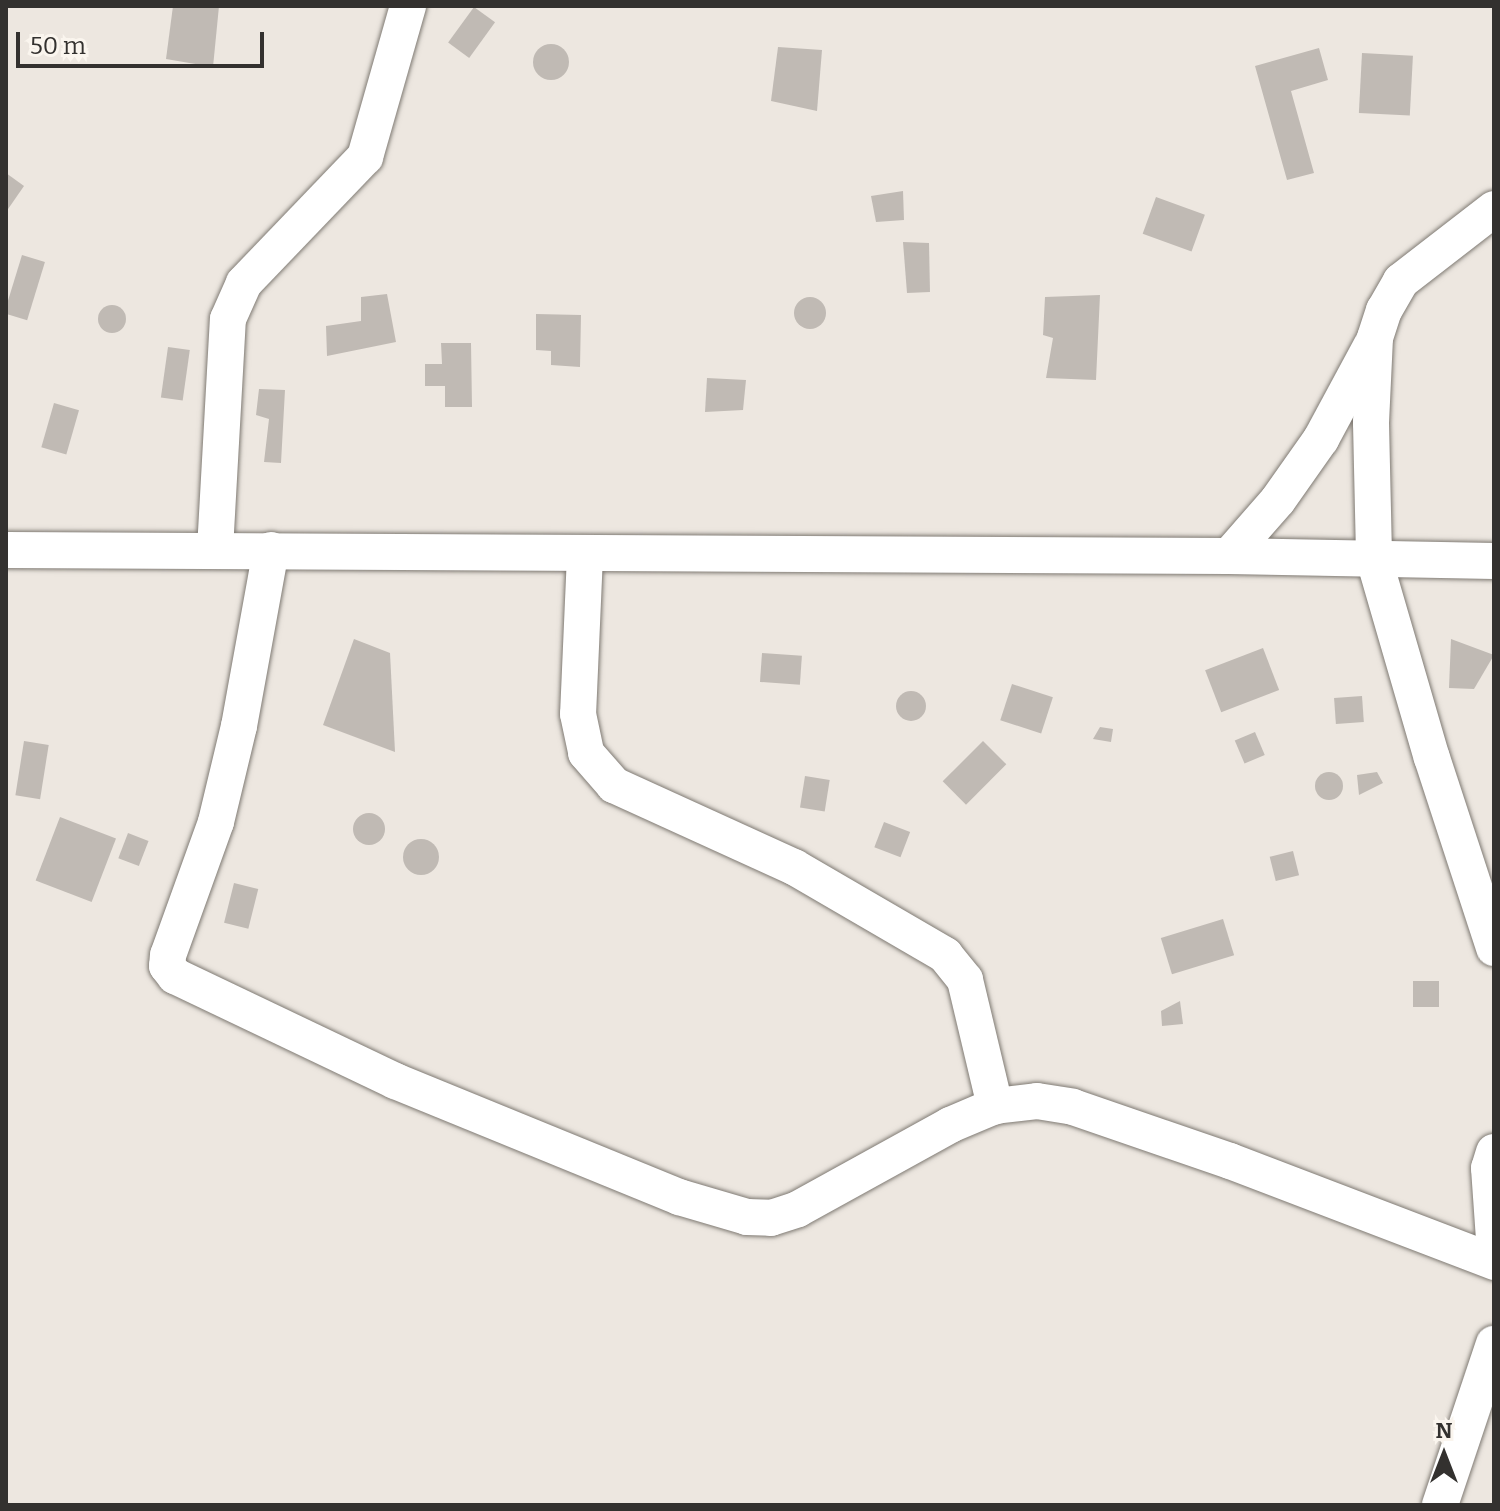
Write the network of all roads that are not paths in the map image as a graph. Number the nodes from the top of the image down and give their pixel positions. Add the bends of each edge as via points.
1 (408, 6) edge
2 (1494, 209) edge
3 (1375, 338) junction
4 (6, 550) edge
5 (215, 550) junction
6 (271, 550) junction
7 (585, 555) junction
8 (1229, 556) junction
9 (1374, 559) junction
10 (1494, 561) edge
11 (1494, 948) edge
12 (995, 1106) junction
13 (1494, 1152) edge
14 (1494, 1239) edge
15 (1494, 1262) edge
16 (1494, 1344) edge
17 (1440, 1505) edge

1 - 5 street via 365,157 244,283 228,319
2 - 3 street via 1401,281
3 - 8 street via 1321,439
3 - 9 street
4 - 5 street
5 - 6 street
6 - 7 street
6 - 12 street via 216,822 168,955 167,966 175,976 395,1081 679,1197 747,1217 771,1218 798,1209 950,1125
7 - 8 street
7 - 12 street via 578,714 586,753 614,785 794,867 945,955 965,980
8 - 9 street
9 - 10 street
9 - 11 street
12 - 15 street via 1037,1101 1073,1107
13 - 14 street via 1489,1193
16 - 17 street

